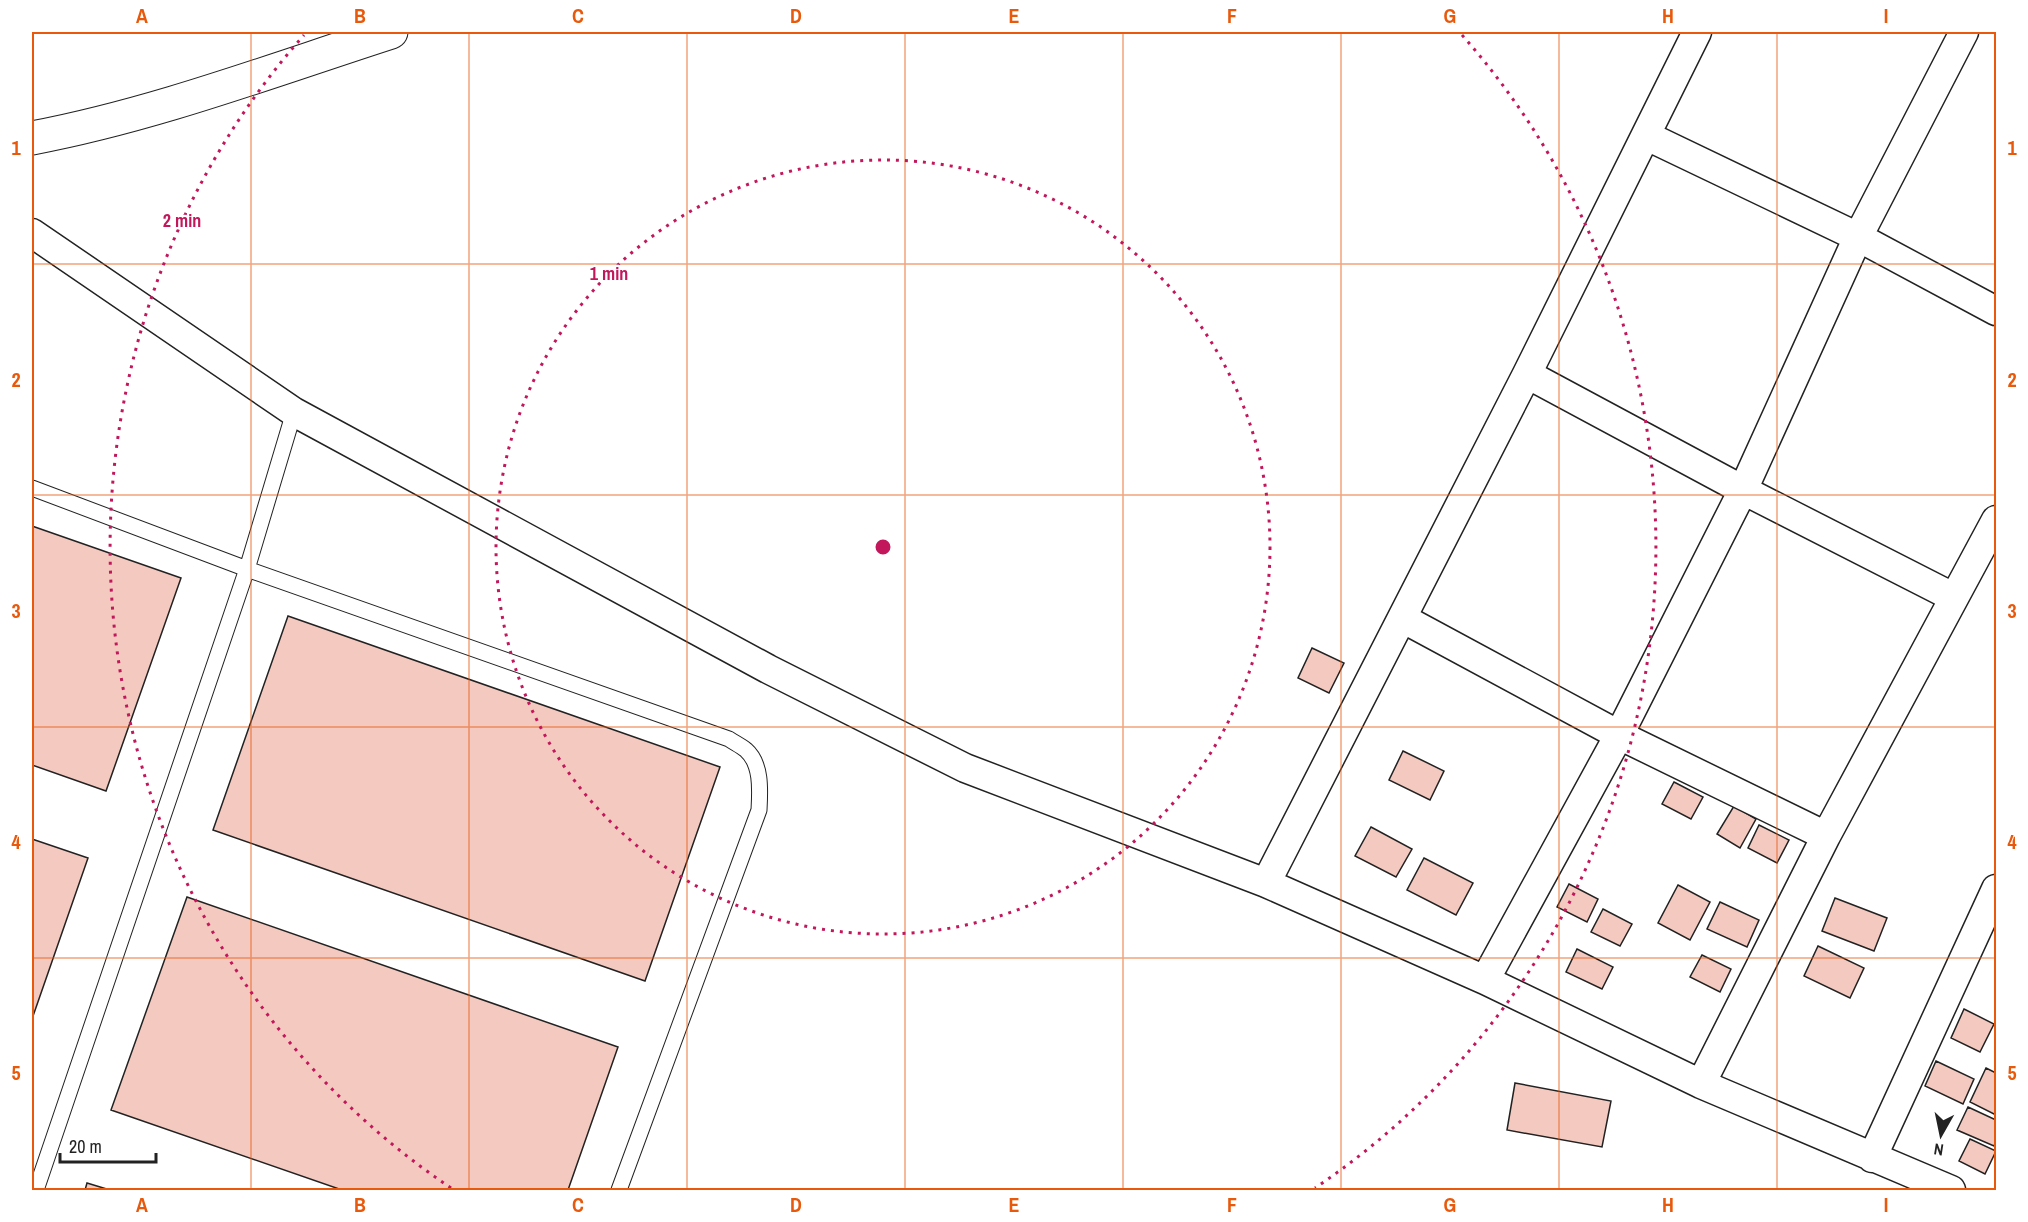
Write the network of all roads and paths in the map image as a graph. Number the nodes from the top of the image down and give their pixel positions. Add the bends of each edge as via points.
1 (391, 32) edge
2 (1697, 32) edge
3 (1964, 32) edge
4 (1647, 136) junction
5 (32, 138) edge
6 (32, 233) edge
7 (1858, 237) junction
8 (1996, 311) edge
9 (1527, 374) junction
10 (294, 412) junction
11 (32, 488) edge
12 (1743, 490) junction
13 (1993, 537) edge
14 (247, 568) junction
15 (1953, 597) junction
16 (1402, 618) junction
17 (1619, 735) junction
18 (1826, 836) junction
19 (1266, 883) junction
20 (1996, 889) edge
21 (1485, 980) junction
22 (1701, 1084) junction
23 (1872, 1158) junction
24 (36, 1191) edge
25 (620, 1191) edge
26 (1951, 1191) edge

1 - 5 street via 95,125
2 - 4 street
3 - 7 street
4 - 7 street
4 - 9 street
6 - 10 street
7 - 8 street
7 - 12 street
9 - 12 street
9 - 16 street
10 - 14 lane
10 - 19 street via 768,669 965,768
11 - 14 lane
12 - 15 street
12 - 17 street
13 - 15 street
14 - 24 lane
14 - 25 lane via 729,739 747,751 756,766 759,810
15 - 18 street
16 - 17 street
16 - 19 street
17 - 18 street
17 - 21 street
18 - 22 street
19 - 21 street
20 - 23 street
21 - 22 street
22 - 23 street
23 - 26 street

